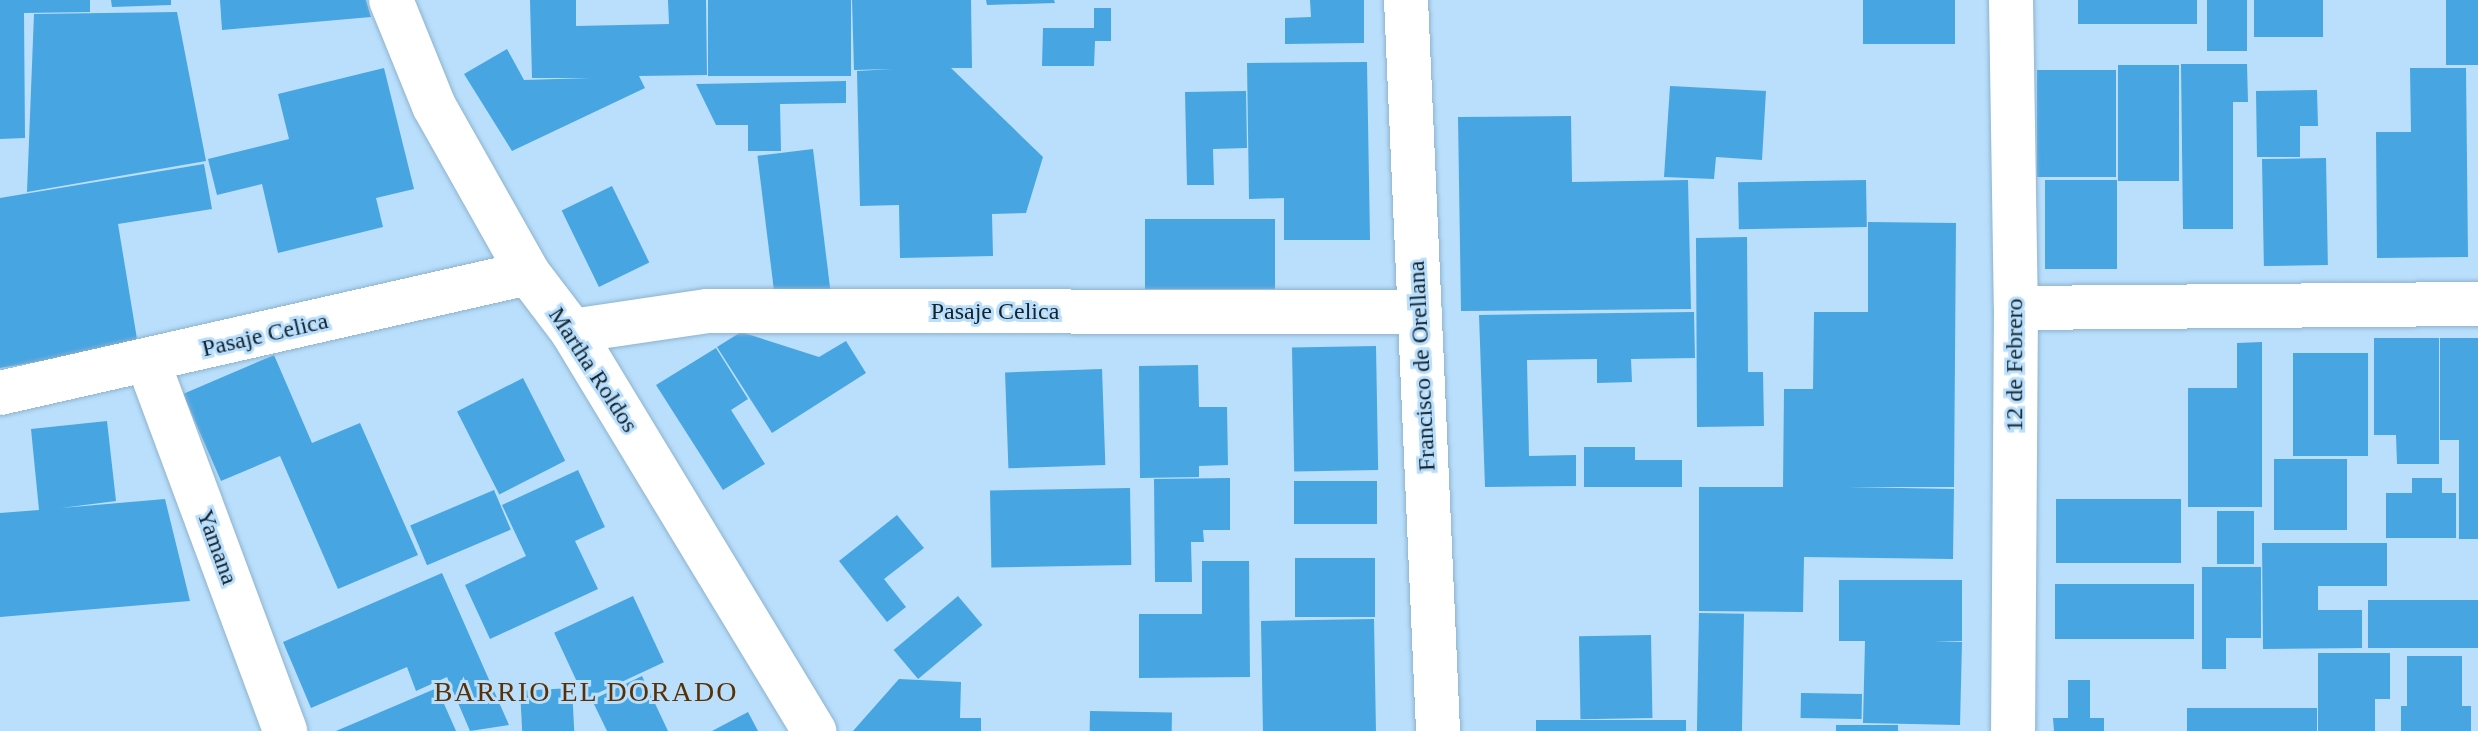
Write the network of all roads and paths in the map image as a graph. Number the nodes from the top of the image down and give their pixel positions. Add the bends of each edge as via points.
1 (391, 0) edge
2 (1406, 0) edge
3 (2011, 0) edge
4 (528, 273) junction
5 (2478, 304) edge
6 (2016, 308) junction
7 (1420, 312) junction
8 (572, 331) junction
9 (148, 362) junction
10 (0, 393) edge
11 (285, 731) edge
12 (814, 731) edge
13 (1438, 731) edge
14 (2013, 731) edge

1 - 4 street, Martha Roldos via 434,106
2 - 7 street, Francisco de Orellana
3 - 6 street, 12 de Febrero
4 - 8 street, Martha Roldos
4 - 9 street, Pasaje Celica
5 - 6 street
6 - 14 street, 12 de Febrero
7 - 8 street, Pasaje Celica via 707,311
7 - 13 street, Francisco de Orellana
8 - 12 street, Martha Roldos
9 - 10 street, Pasaje Celica
9 - 11 street, Yamana

